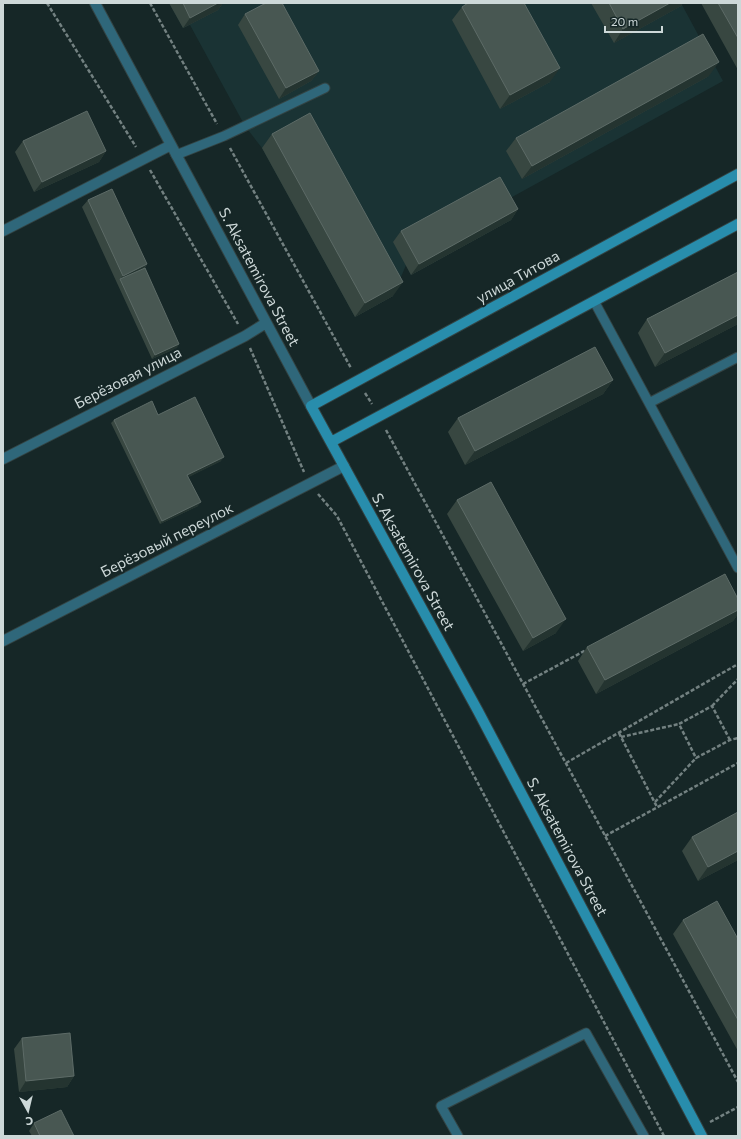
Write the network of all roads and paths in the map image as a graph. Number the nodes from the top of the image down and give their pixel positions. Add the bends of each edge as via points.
1 (47, 3) edge
2 (95, 3) edge
3 (150, 3) edge
4 (324, 88) dead end
5 (224, 136) junction
6 (171, 145) junction
7 (176, 155) junction
8 (144, 160) junction
9 (738, 174) edge
10 (738, 224) edge
11 (3, 230) edge
12 (594, 301) junction
13 (266, 323) junction
14 (245, 336) junction
15 (738, 357) edge
16 (358, 381) junction
17 (649, 403) junction
18 (311, 406) junction
19 (379, 417) junction
20 (331, 442) junction
21 (3, 459) edge
22 (344, 466) junction
23 (309, 483) junction
24 (738, 568) edge
25 (3, 641) edge
26 (592, 646) edge
27 (738, 664) edge
28 (738, 679) edge
29 (523, 684) junction
30 (712, 706) junction
31 (679, 724) junction
32 (619, 732) junction
33 (621, 737) junction
34 (738, 738) edge
35 (730, 740) junction
36 (696, 758) junction
37 (566, 763) junction
38 (738, 763) edge
39 (655, 802) junction
40 (657, 807) junction
41 (605, 836) junction
42 (738, 1082) edge
43 (738, 1107) edge
44 (700, 1132) edge
45 (458, 1136) edge
46 (644, 1136) edge
47 (664, 1136) edge

1 - 8 path
2 - 6 street, S. Aksatemirova Street
3 - 5 path
4 - 5 lane
5 - 7 lane
5 - 16 path
6 - 7 street, S. Aksatemirova Street
6 - 8 street
7 - 13 street, S. Aksatemirova Street
8 - 11 street
8 - 14 path
9 - 16 street, улица Титова
10 - 12 street
12 - 17 lane
12 - 19 street
13 - 14 street, Берёзовая улица
13 - 18 street, S. Aksatemirova Street
14 - 21 street, Берёзовая улица
14 - 23 path
15 - 17 lane
16 - 18 street, улица Титова
16 - 19 path
17 - 24 lane
18 - 20 street, S. Aksatemirova Street
19 - 20 street
19 - 29 path
20 - 22 street, S. Aksatemirova Street
22 - 23 street, Берёзовый переулок
22 - 44 street, S. Aksatemirova Street via 478,711
23 - 25 street, Берёзовый переулок
23 - 47 path via 337,516
26 - 29 path
27 - 32 path
28 - 30 path
29 - 37 path
30 - 31 path
30 - 35 path
31 - 33 path
31 - 36 path
32 - 33 path
32 - 37 path
33 - 39 path
34 - 35 path
35 - 36 path
36 - 39 path
37 - 41 path
38 - 40 path
39 - 40 path
40 - 41 path
41 - 42 path
43 - 44 path
45 - 46 lane via 441,1106 586,1033

